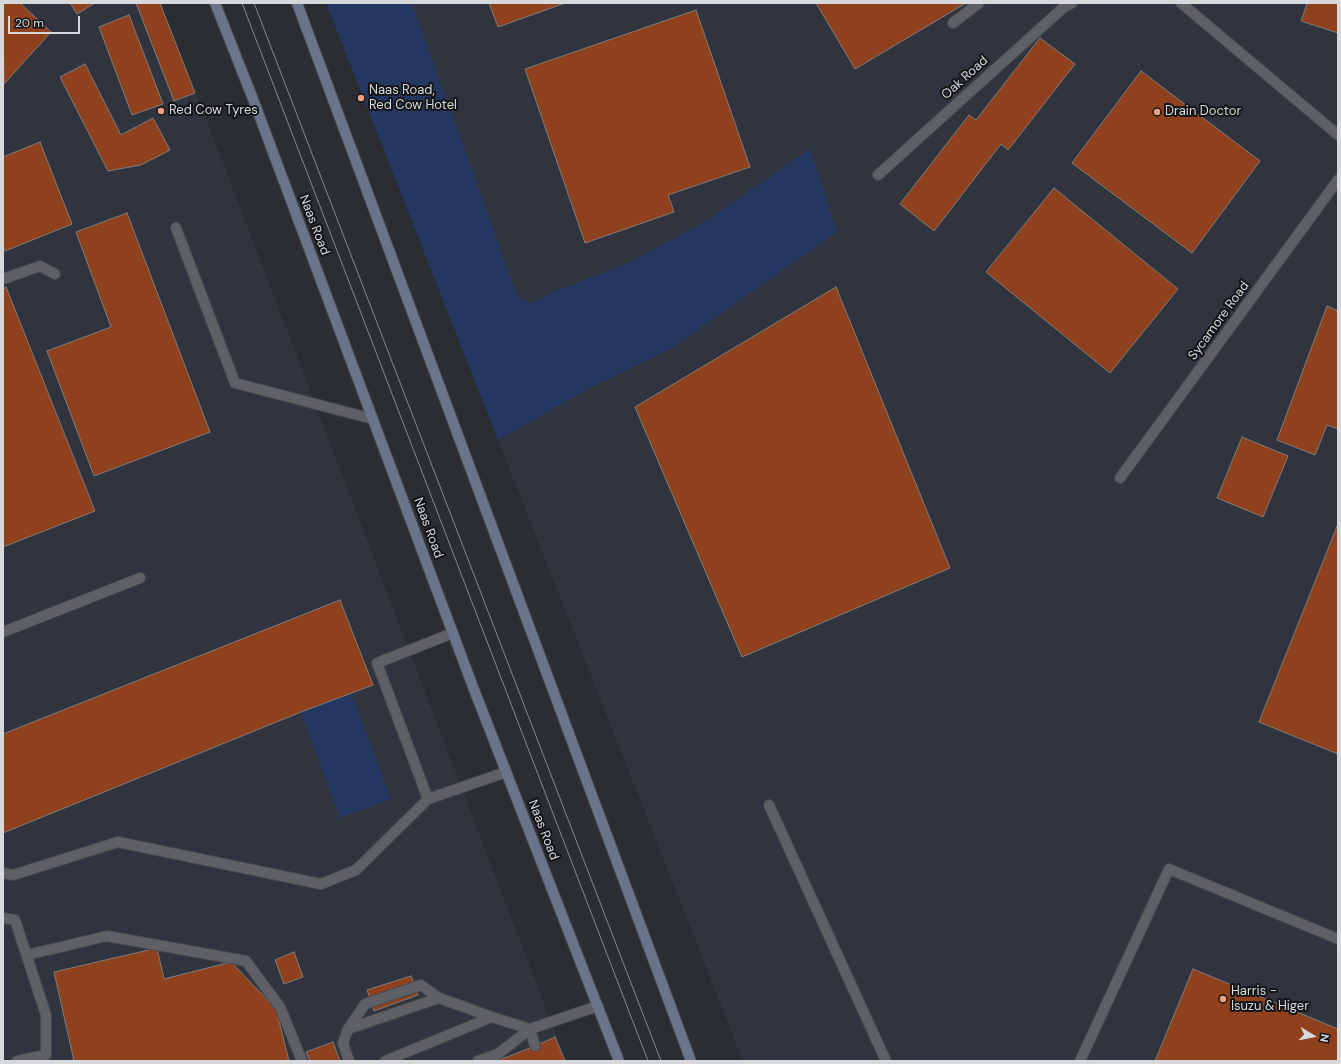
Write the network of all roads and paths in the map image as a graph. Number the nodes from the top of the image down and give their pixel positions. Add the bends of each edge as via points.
1 (215, 3) edge
2 (297, 3) edge
3 (979, 3) edge
4 (1072, 3) edge
5 (1181, 3) edge
6 (953, 23) dead end
7 (1338, 135) edge
8 (878, 175) dead end
9 (1338, 180) edge
10 (176, 228) dead end
11 (55, 274) dead end
12 (3, 279) edge
13 (373, 419) junction
14 (1120, 478) dead end
15 (140, 578) dead end
16 (3, 632) edge
17 (453, 633) junction
18 (506, 772) junction
19 (428, 799) junction
20 (769, 805) dead end
21 (3, 873) edge
22 (3, 918) edge
23 (1338, 939) edge
24 (26, 955) junction
25 (439, 998) junction
26 (598, 1006) junction
27 (492, 1017) junction
28 (348, 1029) junction
29 (530, 1029) junction
30 (535, 1046) dead end
31 (17, 1061) edge
32 (302, 1061) edge
33 (349, 1061) edge
34 (385, 1061) edge
35 (478, 1061) edge
36 (619, 1061) edge
37 (691, 1061) edge
38 (886, 1061) edge
39 (1080, 1061) edge

1 - 13 main road, Naas Road
2 - 37 main road
3 - 6 street
4 - 8 street, Oak Road via 1064,7
5 - 7 street
9 - 14 street, Sycamore Road
10 - 13 street via 235,383
11 - 12 street via 40,266
13 - 17 main road, Naas Road
15 - 16 street
17 - 18 main road, Naas Road
17 - 19 street via 377,663
18 - 19 street
18 - 26 main road, Naas Road
19 - 21 street via 356,870 321,884 118,842 13,875
20 - 38 street
22 - 24 street via 15,920
23 - 39 street via 1169,869
24 - 31 street via 46,1016 46,1055
24 - 32 street via 107,936 246,961 280,1007
25 - 27 street
25 - 28 street
25 - 28 street via 421,985 365,1004
26 - 29 street
26 - 36 main road, Naas Road
27 - 29 street
27 - 34 street
28 - 33 street via 343,1044
29 - 30 street
29 - 35 street via 498,1054

